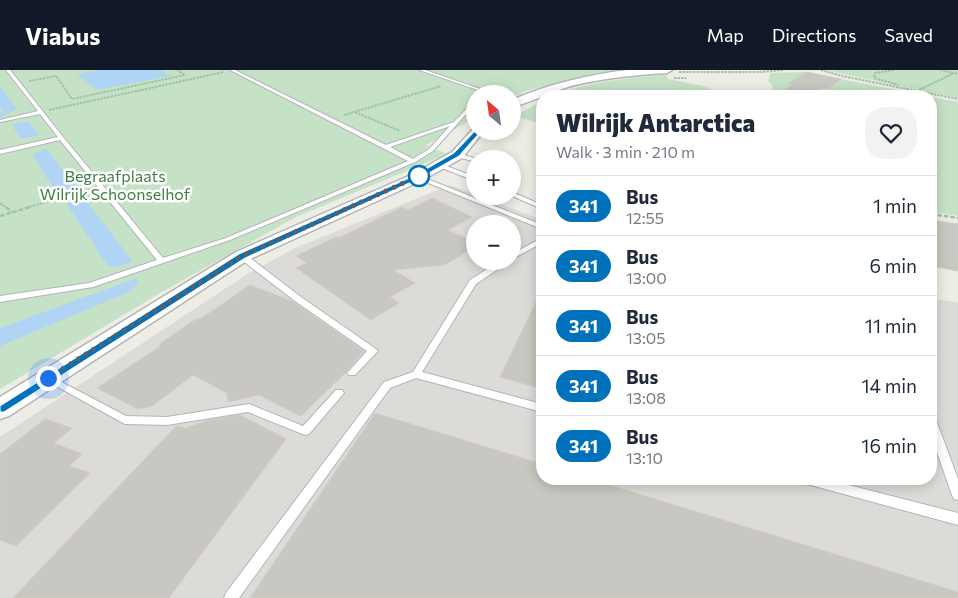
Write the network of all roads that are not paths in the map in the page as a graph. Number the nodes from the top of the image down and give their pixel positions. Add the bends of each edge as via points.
1 (8, 70) edge
2 (232, 70) edge
3 (421, 70) edge
4 (667, 70) edge
5 (466, 85) edge
6 (547, 90) edge
7 (536, 93) edge
8 (521, 100) edge
9 (41, 112) junction
10 (466, 112) edge
11 (0, 121) edge
12 (457, 122) junction
13 (61, 138) junction
14 (473, 140) edge
15 (386, 147) junction
16 (0, 152) edge
17 (439, 165) junction
18 (415, 169) junction
19 (466, 176) edge
20 (521, 198) edge
21 (536, 204) edge
22 (536, 224) edge
23 (536, 243) edge
24 (521, 252) edge
25 (242, 256) junction
26 (161, 260) junction
27 (492, 270) edge
28 (0, 298) edge
29 (352, 374) dead end
30 (416, 374) junction
31 (48, 378) junction
32 (339, 393) dead end
33 (536, 406) edge
34 (0, 409) edge
35 (937, 437) edge
36 (830, 485) edge
37 (958, 495) edge
38 (958, 519) edge
39 (231, 598) edge

1 - 9 lane
2 - 15 lane
3 - 5 lane
4 - 6 street via 586,78
7 - 8 street
9 - 11 lane
9 - 13 lane
10 - 12 lane
12 - 15 lane
12 - 18 lane
13 - 16 lane
13 - 26 lane
14 - 17 street via 464,157
15 - 18 lane
17 - 18 street
17 - 19 lane
18 - 22 lane
18 - 25 street
18 - 26 lane via 228,239
20 - 21 lane
23 - 24 lane
25 - 29 lane via 373,351
25 - 31 street
26 - 28 lane via 90,285
27 - 30 lane via 473,282
30 - 33 lane
30 - 39 lane via 387,385
31 - 32 lane via 125,420 167,421 249,408 305,431
31 - 34 street
35 - 37 lane
36 - 38 lane

